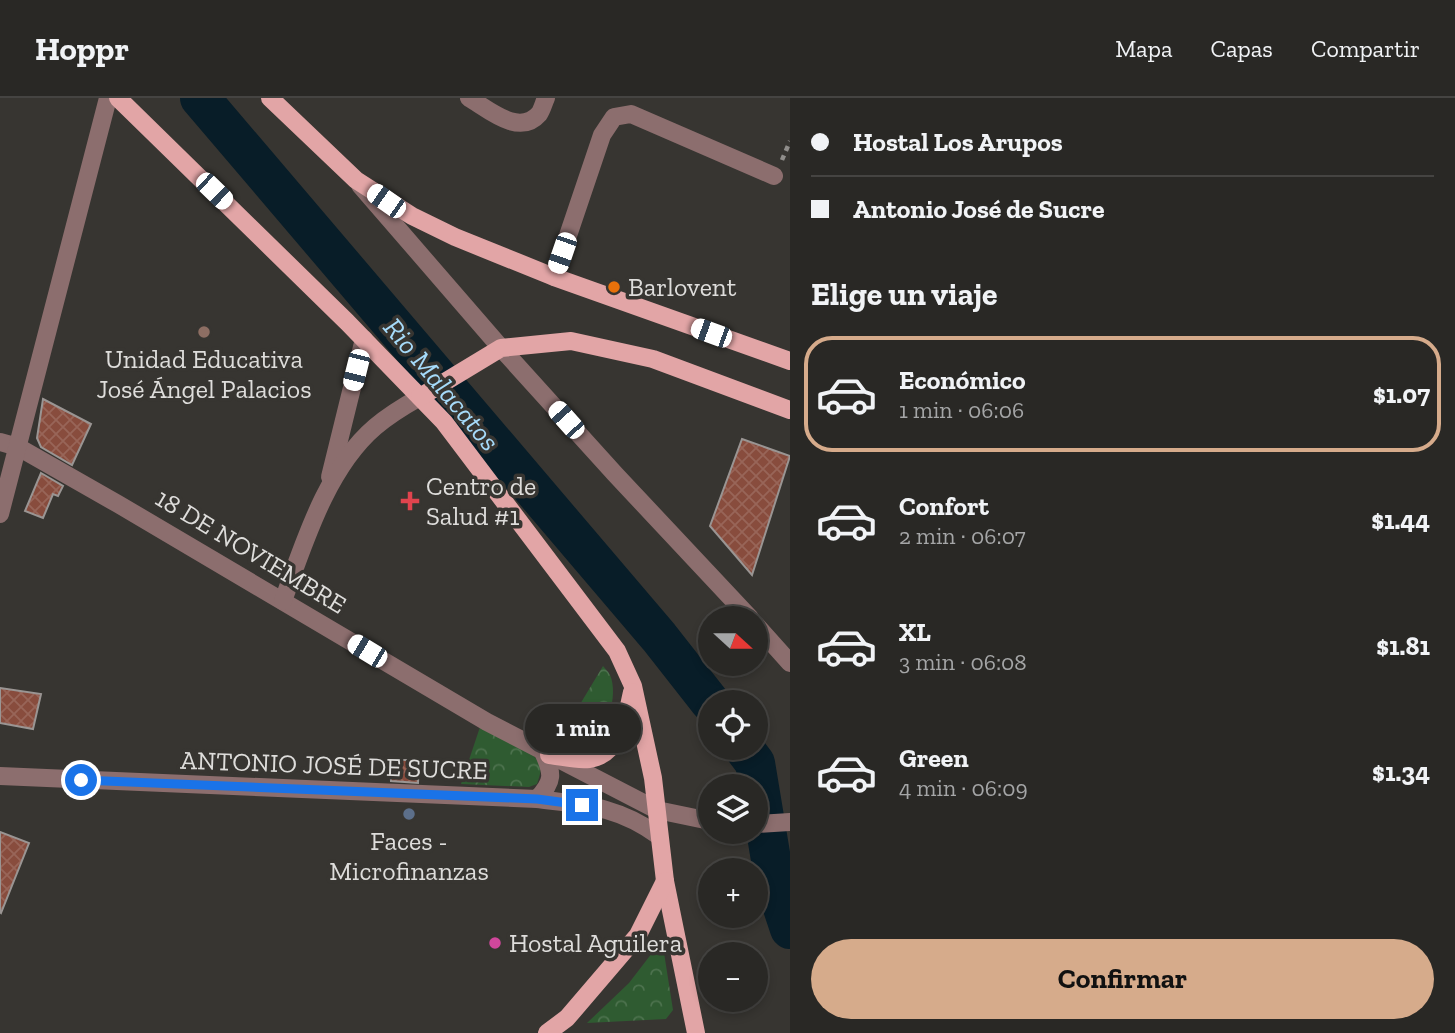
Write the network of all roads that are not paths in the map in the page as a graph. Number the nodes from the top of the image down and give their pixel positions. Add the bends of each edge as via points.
1 (108, 98) edge
2 (118, 98) edge
3 (270, 98) edge
4 (469, 98) edge
5 (546, 98) edge
6 (774, 176) dead end
7 (356, 180) junction
8 (554, 277) junction
9 (364, 340) junction
10 (501, 348) junction
11 (790, 362) edge
12 (419, 397) junction
13 (790, 410) edge
14 (0, 442) edge
15 (18, 447) junction
16 (324, 498) junction
17 (0, 514) edge
18 (283, 601) junction
19 (739, 606) edge
20 (768, 638) edge
21 (790, 663) edge
22 (633, 686) junction
23 (546, 754) junction
24 (0, 776) edge
25 (537, 799) junction
26 (657, 810) junction
27 (698, 819) edge
28 (790, 822) edge
29 (768, 823) edge
30 (659, 836) junction
31 (665, 881) junction
32 (547, 1033) edge
33 (696, 1033) edge

1 - 15 street
2 - 9 main road
3 - 7 main road
4 - 5 street via 510,123 518,123 539,114
6 - 8 street via 631,114 614,117 602,135
7 - 8 main road via 422,221
7 - 10 street
8 - 11 main road
9 - 12 main road
9 - 16 street
10 - 12 main road
10 - 13 main road via 571,341 653,359
10 - 19 street
12 - 16 street via 373,428 337,472
12 - 22 main road via 444,422 617,651
14 - 15 street, 18 DE NOVIEMBRE
15 - 17 street
15 - 18 street, 18 DE NOVIEMBRE
16 - 18 street
18 - 23 street, 18 DE NOVIEMBRE
20 - 21 street
22 - 23 main road via 621,733 606,752 589,759
22 - 26 main road
23 - 25 street via 551,780
23 - 26 street, 18 DE NOVIEMBRE
24 - 25 street, ANTONIO JOSÉ DE SUCRE
25 - 30 street, ANTONIO JOSÉ DE SUCRE via 604,808 638,821
26 - 27 street, 18 DE NOVIEMBRE
26 - 30 main road
28 - 29 street
30 - 31 main road
31 - 32 main road via 638,935 567,1018
31 - 33 main road

